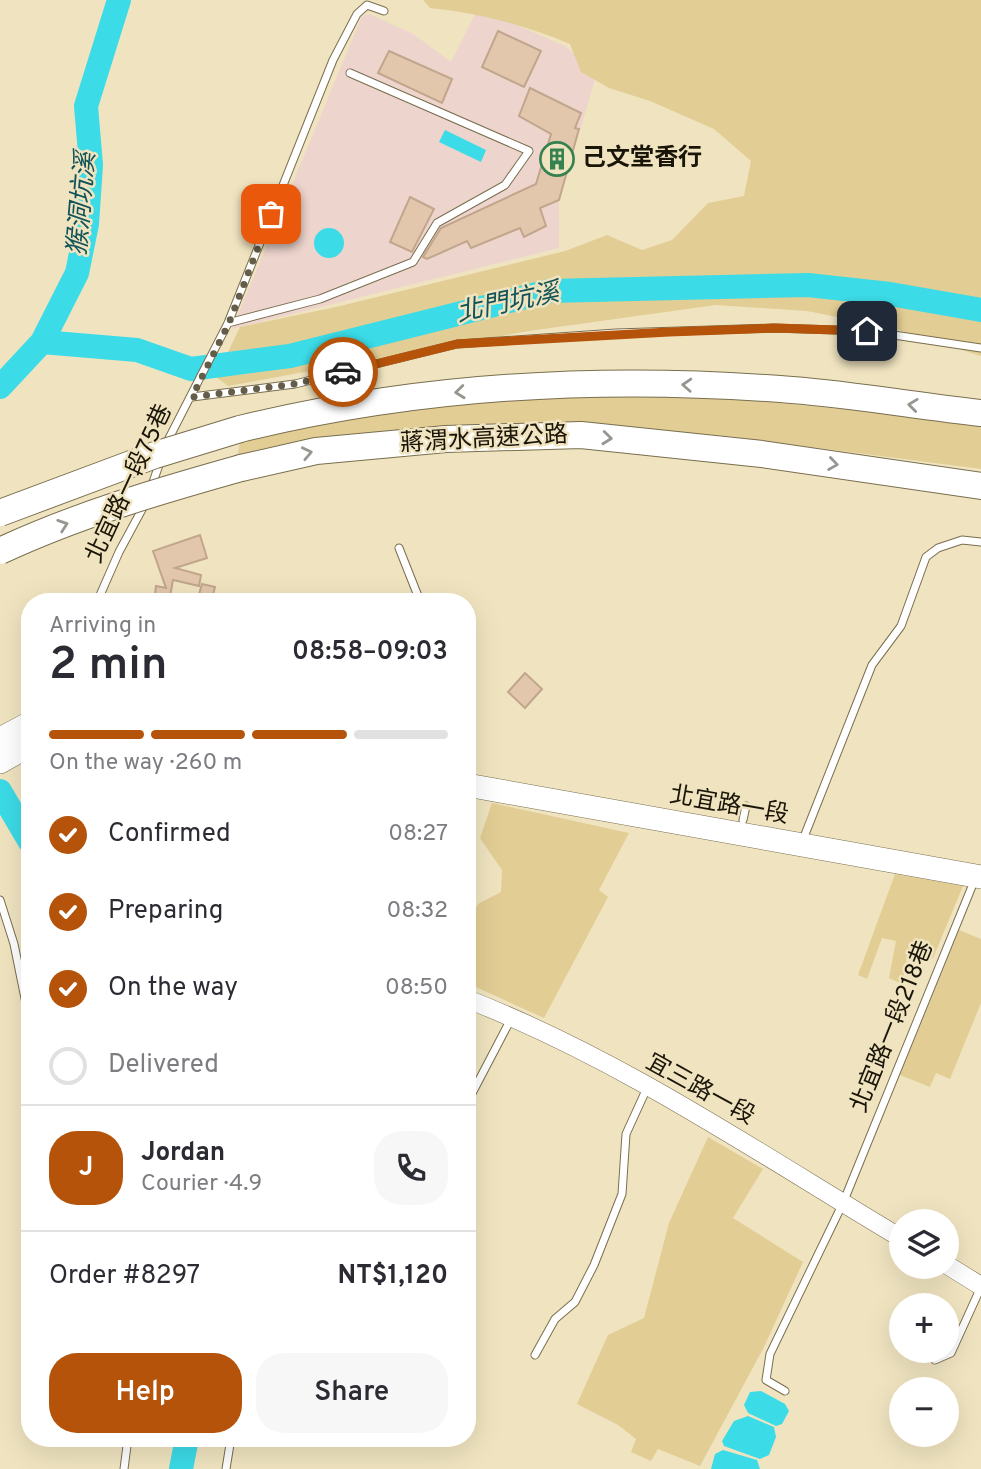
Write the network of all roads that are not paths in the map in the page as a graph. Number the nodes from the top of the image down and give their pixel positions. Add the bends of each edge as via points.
1 (384, 11) dead end
2 (350, 73) dead end
3 (229, 323) junction
4 (981, 348) edge
5 (192, 397) junction
6 (981, 413) edge
7 (981, 486) edge
8 (0, 513) edge
9 (981, 542) edge
10 (399, 548) dead end
11 (0, 551) edge
12 (101, 593) edge
13 (417, 593) edge
14 (476, 771) edge
15 (476, 786) edge
16 (803, 839) junction
17 (980, 870) edge
18 (0, 900) edge
19 (21, 979) edge
20 (476, 1003) edge
21 (513, 1017) junction
22 (476, 1086) edge
23 (646, 1088) junction
24 (843, 1203) junction
25 (889, 1231) edge
26 (959, 1272) edge
27 (981, 1286) edge
28 (959, 1335) edge
29 (535, 1355) dead end
30 (785, 1391) dead end
31 (127, 1447) edge
32 (230, 1447) edge
33 (124, 1469) edge
34 (226, 1469) edge

1 - 3 lane via 367,5 357,14 333,60
2 - 3 lane via 529,151 505,185 437,223 413,262 320,299
3 - 5 lane, 北宜路一段75巷
4 - 5 lane via 867,331 774,328 616,333 457,344 295,384
5 - 12 lane, 北宜路一段75巷 via 169,434 145,505
6 -> 8 highway, 蔣渭水高速公路, bridge via 792,390 570,383 431,395 298,415 240,429 155,455
11 -> 7 highway, 蔣渭水高速公路, bridge via 53,528 241,468 316,451 446,439 581,435 762,454
9 - 16 lane via 962,540 926,557 901,626 872,665
10 - 13 lane
14 - 16 main road, 北宜路一段 via 744,813
15 - 16 main road, 北宜路一段
16 - 17 main road, 北宜路一段
17 - 24 lane, 北宜路一段218巷
18 - 19 lane
20 - 21 street, 宜三路一段
21 - 22 lane
21 - 23 street, 宜三路一段
23 - 24 street, 宜三路一段
23 - 29 lane via 626,1135 622,1194 594,1265 575,1302 555,1319
24 - 25 street, 宜三路一段
24 - 30 lane, 北宜路一段218巷 via 770,1354 766,1380
26 - 27 street
27 - 28 lane
31 - 33 lane
32 - 34 lane

